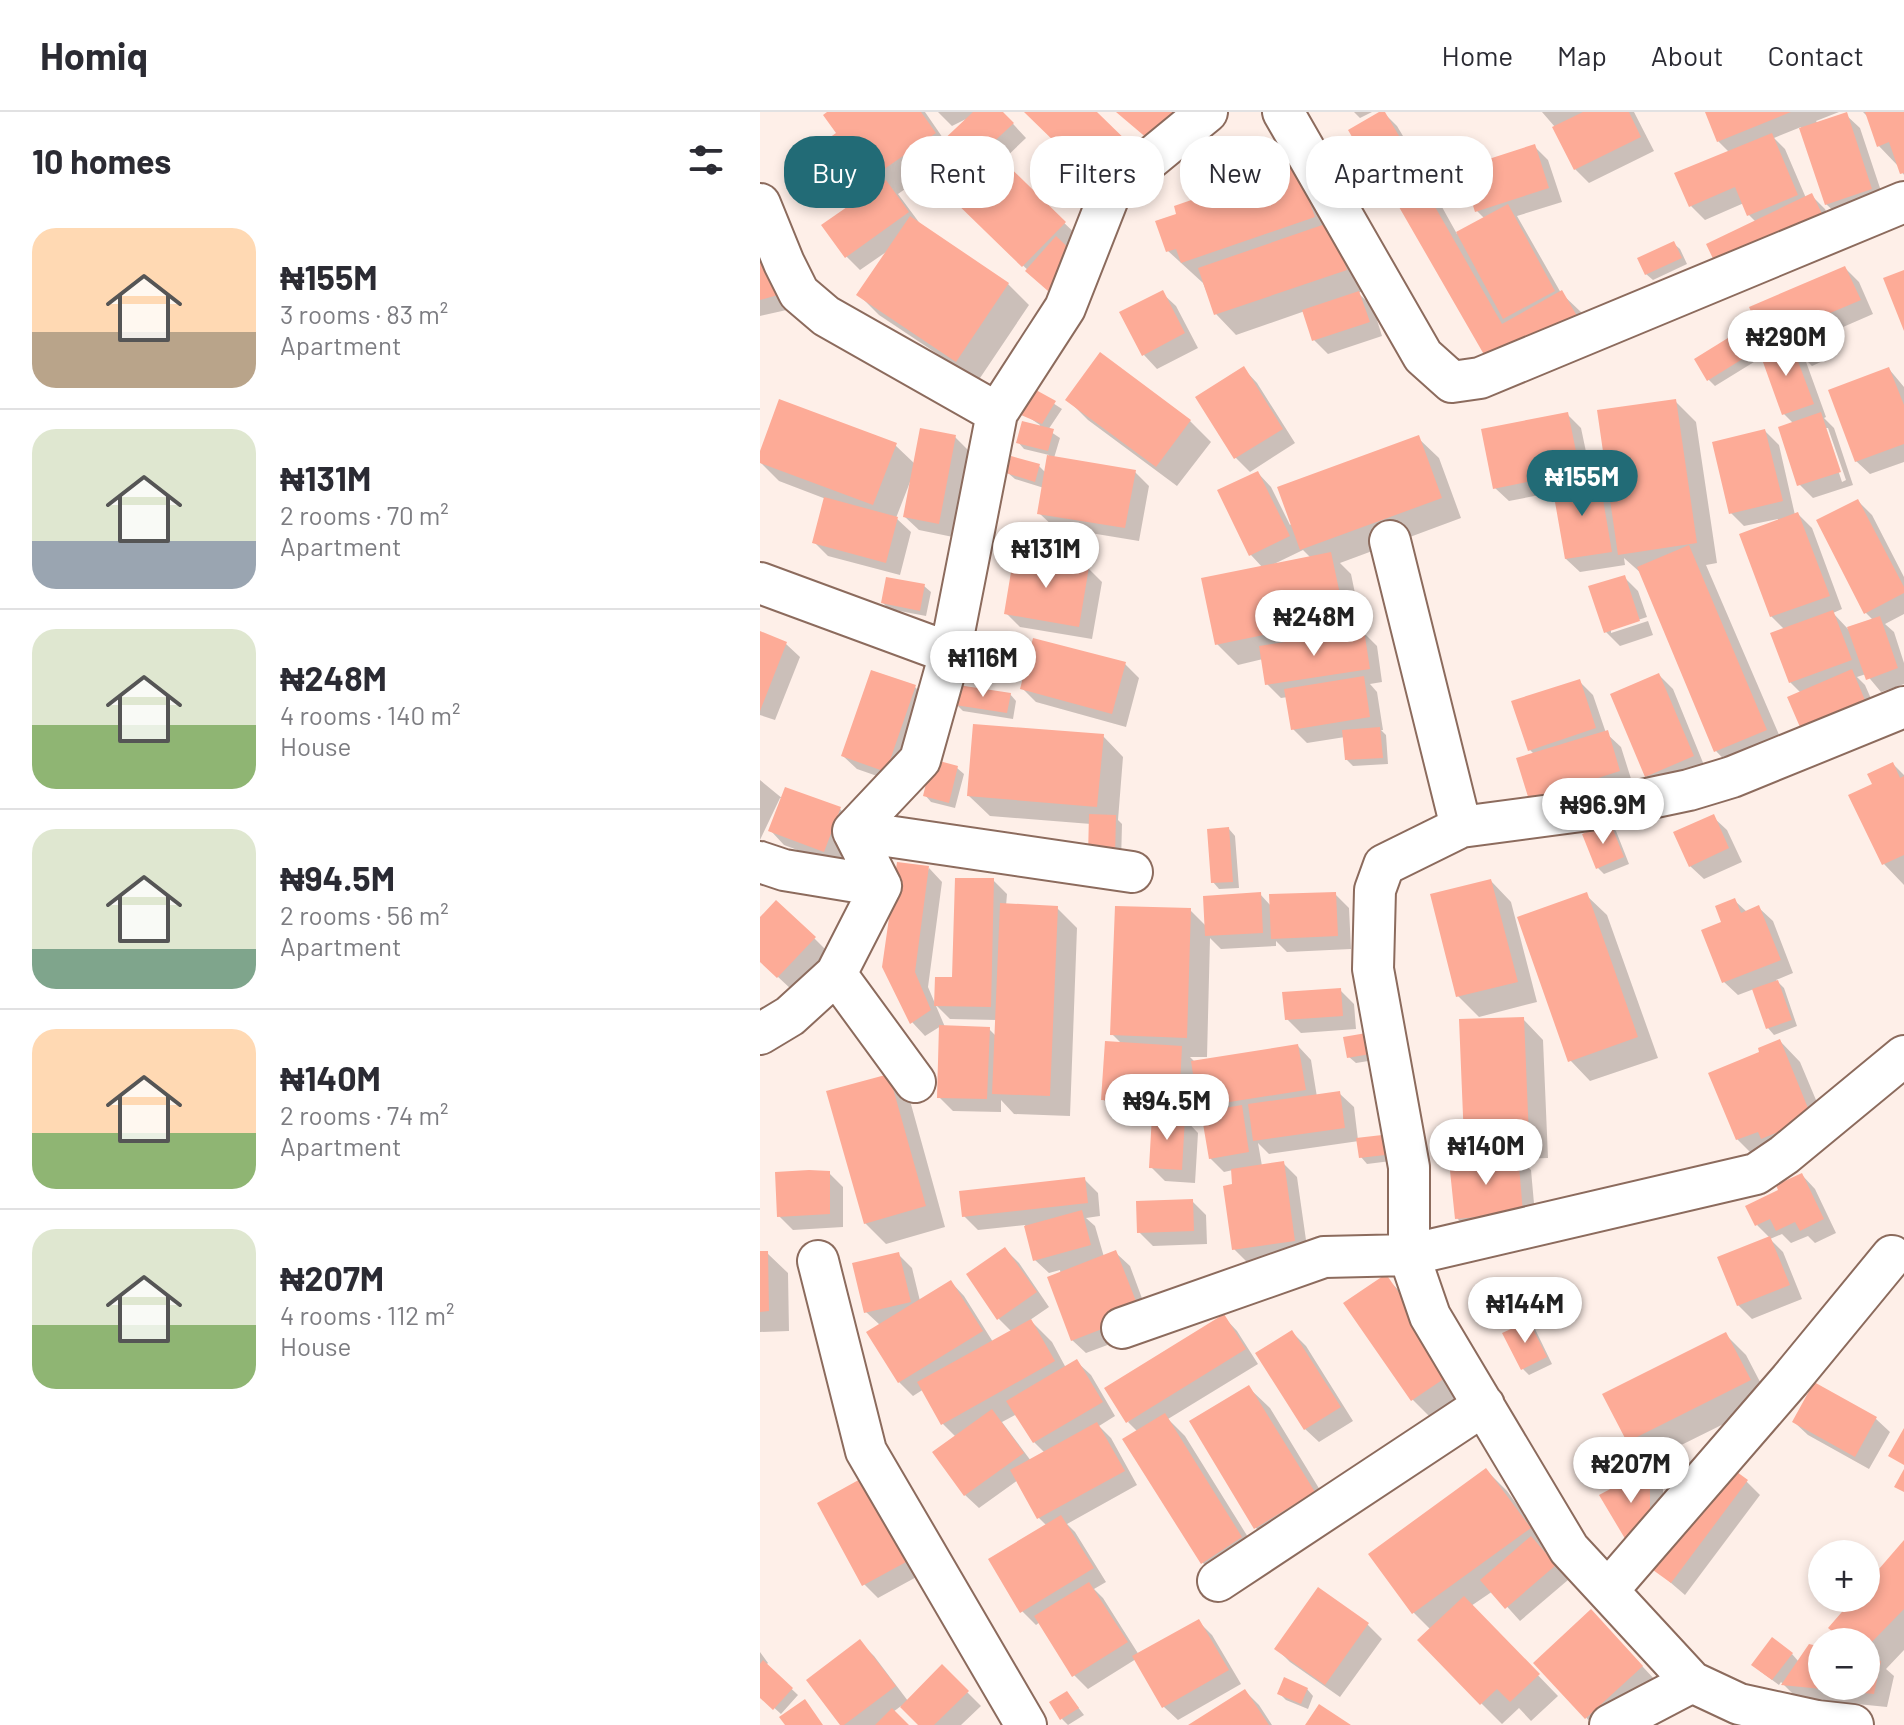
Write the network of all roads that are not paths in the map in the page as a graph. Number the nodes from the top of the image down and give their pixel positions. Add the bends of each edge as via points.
1 (1207, 112) edge
2 (1283, 112) edge
3 (1904, 202) edge
4 (760, 204) edge
5 (997, 413) junction
6 (1390, 541) dead end
7 (760, 583) edge
8 (950, 653) junction
9 (1904, 707) edge
10 (1461, 827) junction
11 (853, 831) junction
12 (760, 862) edge
13 (1132, 872) dead end
14 (881, 886) junction
15 (836, 974) junction
16 (760, 1034) edge
17 (1904, 1056) edge
18 (915, 1082) dead end
19 (1409, 1255) junction
20 (1892, 1256) dead end
21 (818, 1261) dead end
22 (1122, 1328) dead end
23 (1484, 1405) junction
24 (1218, 1581) dead end
25 (1609, 1589) junction
26 (1692, 1682) junction
27 (1026, 1725) edge
28 (1610, 1725) edge
29 (1853, 1725) edge

1 - 5 street via 1111,191 1065,308
2 - 3 street via 1423,356 1452,382 1480,378
4 - 5 street via 799,293 826,316
5 - 8 street
6 - 10 street
7 - 8 street
8 - 11 street via 920,760
9 - 10 street via 1689,790 1604,808
10 - 19 street via 1384,865 1375,890 1373,969 1409,1167
11 - 13 street
11 - 14 street
12 - 14 street
14 - 15 street
15 - 16 street via 790,1016
15 - 18 street
17 - 19 street via 1756,1174
19 - 22 street via 1324,1257
19 - 23 street via 1430,1316
20 - 25 street
21 - 27 street via 866,1451
23 - 24 street
23 - 25 street via 1569,1549
25 - 26 street
26 - 28 street
26 - 29 street via 1739,1704

